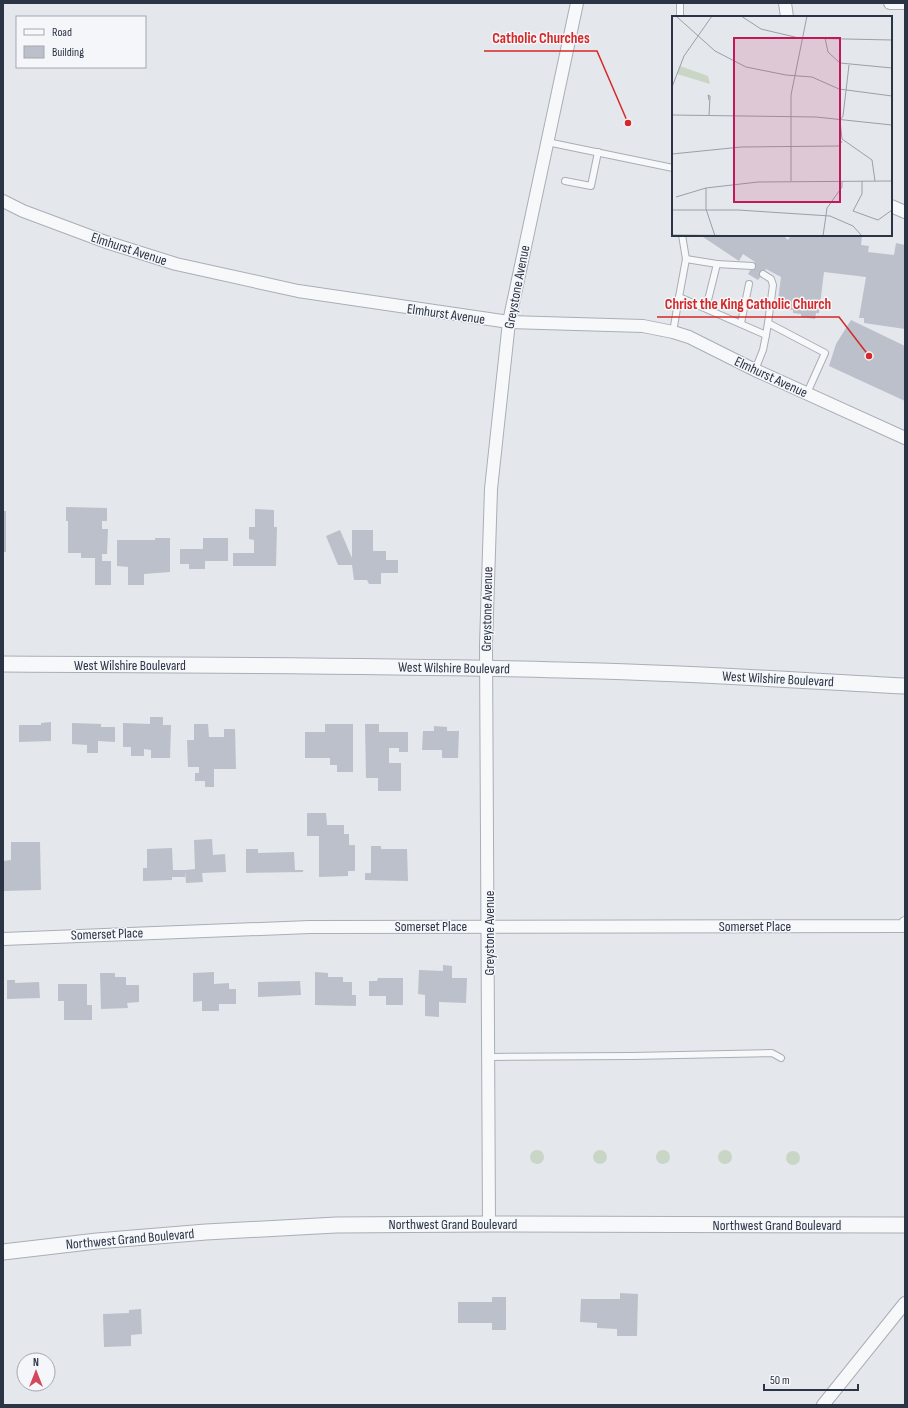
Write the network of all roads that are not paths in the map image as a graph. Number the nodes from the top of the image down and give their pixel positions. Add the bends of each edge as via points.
1 (577, 3) edge
2 (680, 3) edge
3 (785, 3) edge
4 (890, 3) edge
5 (905, 3) edge
6 (680, 16) edge
7 (787, 16) edge
8 (547, 142) junction
9 (598, 152) junction
10 (672, 168) edge
11 (565, 181) dead end
12 (3, 201) edge
13 (892, 206) edge
14 (905, 212) edge
15 (682, 236) edge
16 (686, 259) junction
17 (717, 264) junction
18 (752, 266) dead end
19 (763, 274) dead end
20 (749, 284) dead end
21 (679, 298) junction
22 (706, 308) junction
23 (509, 322) junction
24 (768, 323) junction
25 (741, 324) junction
26 (673, 332) junction
27 (766, 335) junction
28 (755, 370) junction
29 (807, 393) junction
30 (905, 438) edge
31 (3, 664) edge
32 (486, 668) junction
33 (905, 686) edge
34 (904, 925) edge
35 (488, 926) junction
36 (3, 939) edge
37 (489, 1057) junction
38 (781, 1058) dead end
39 (489, 1224) junction
40 (905, 1225) edge
41 (3, 1252) edge
42 (905, 1303) edge
43 (823, 1405) edge

1 - 8 street, Greystone Avenue
2 - 6 lane
3 - 7 street
4 - 5 street
8 - 9 lane
8 - 23 street, Greystone Avenue
9 - 10 lane
9 - 11 lane via 590,186
12 - 23 street, Elmhurst Avenue via 106,242 219,275 298,291
13 - 14 street
15 - 16 lane
16 - 17 lane
16 - 21 lane
17 - 18 lane
17 - 22 lane
19 - 24 lane via 773,285
20 - 25 lane
21 - 22 lane
21 - 26 lane
22 - 25 lane
23 - 26 street, Elmhurst Avenue via 628,325
23 - 32 street, Greystone Avenue via 491,489
24 - 27 lane
24 - 29 lane via 825,353
25 - 27 lane
26 - 28 street, Elmhurst Avenue via 689,337
27 - 28 lane
28 - 29 street, Elmhurst Avenue
29 - 30 street, Elmhurst Avenue
31 - 32 street, West Wilshire Boulevard
32 - 33 street, West Wilshire Boulevard via 703,674
32 - 35 street, Greystone Avenue
34 - 35 street, Somerset Place
35 - 36 street, Somerset Place via 310,927
35 - 37 street, Greystone Avenue
37 - 38 lane via 772,1053
37 - 39 street, Greystone Avenue
39 - 40 street, Northwest Grand Boulevard
39 - 41 street, Northwest Grand Boulevard via 336,1225 206,1232
42 - 43 street

